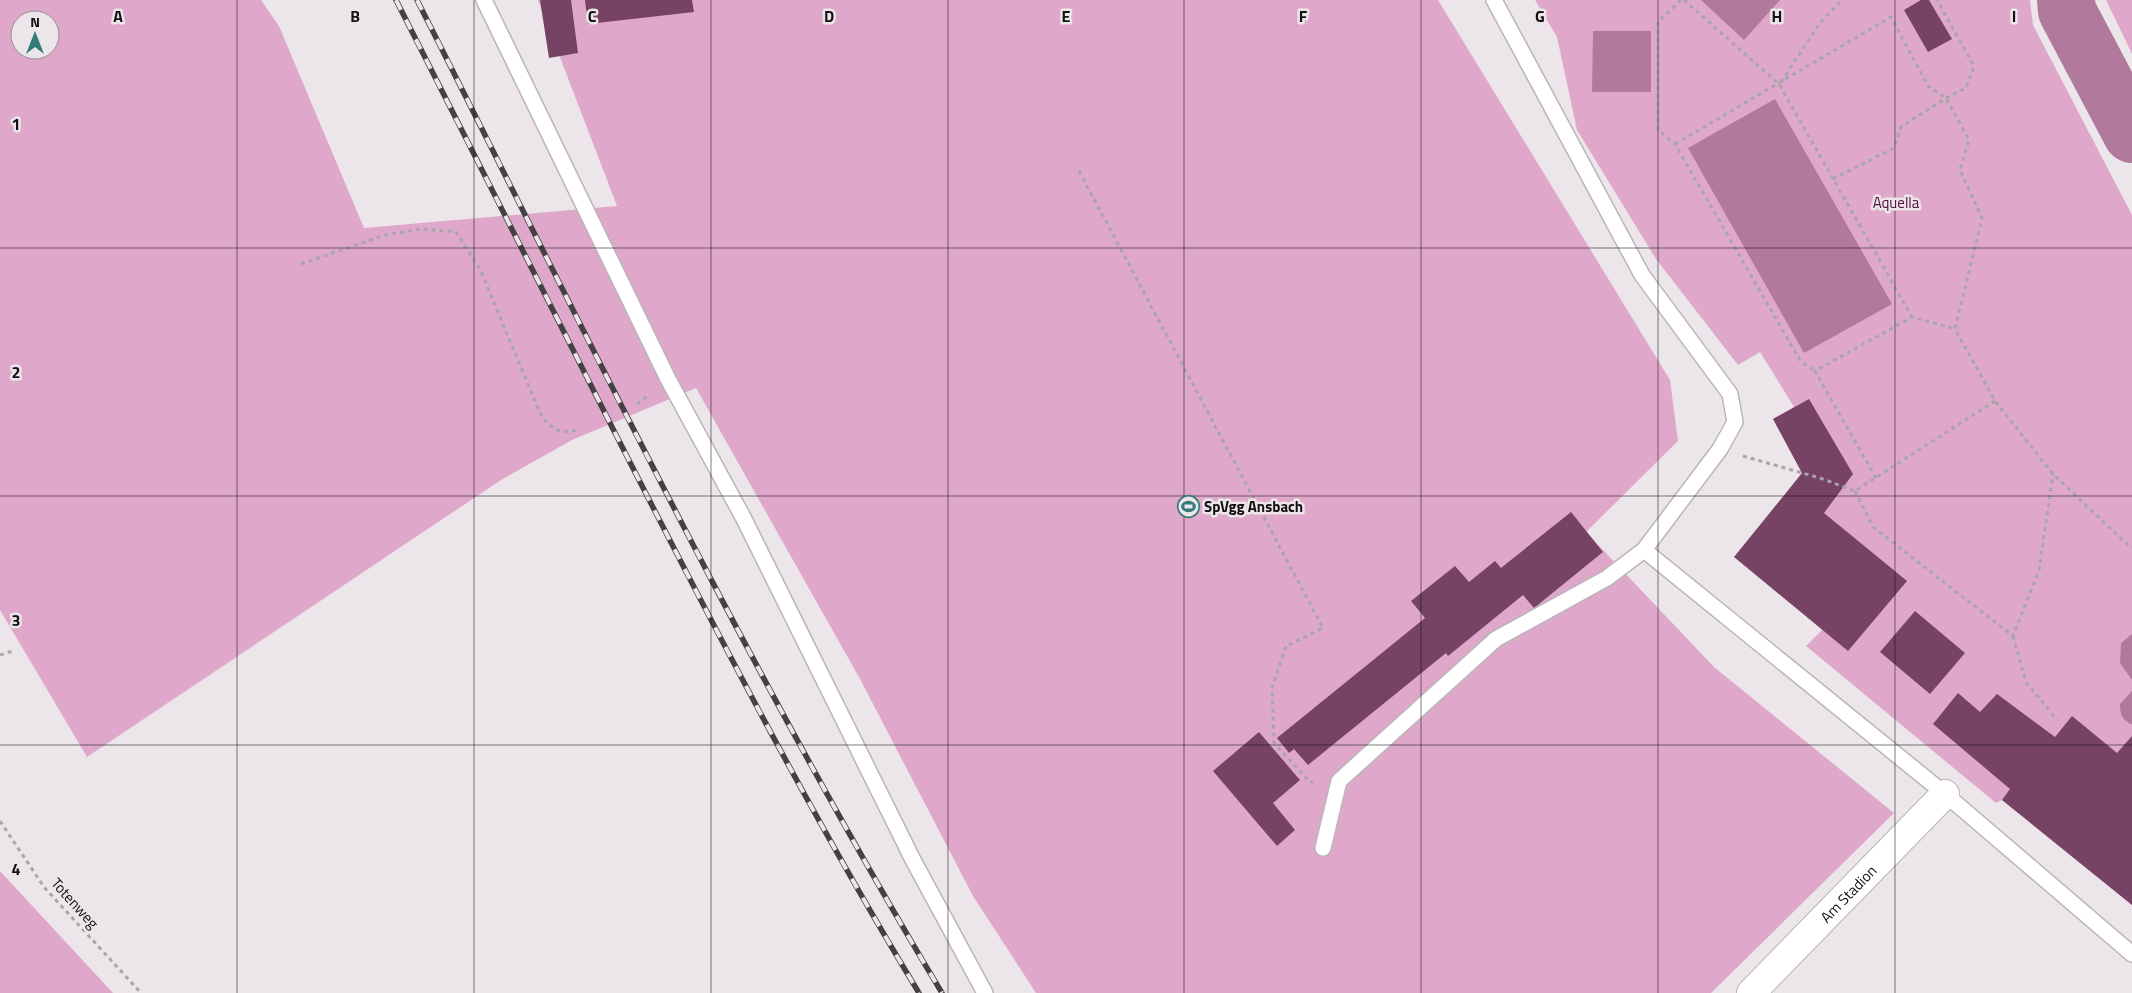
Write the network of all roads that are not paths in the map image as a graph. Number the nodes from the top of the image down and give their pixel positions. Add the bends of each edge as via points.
1 (484, 0) edge
2 (1494, 0) edge
3 (1644, 550) junction
4 (1945, 794) junction
5 (1323, 848) dead end
6 (2132, 954) edge
7 (985, 993) edge
8 (1751, 993) edge

1 - 7 lane via 668,379 744,519 913,860
2 - 3 lane via 1642,275 1730,394 1735,422 1720,449
3 - 4 lane
3 - 5 lane via 1607,578 1496,639 1339,781
4 - 6 lane
4 - 8 street, Am Stadion

